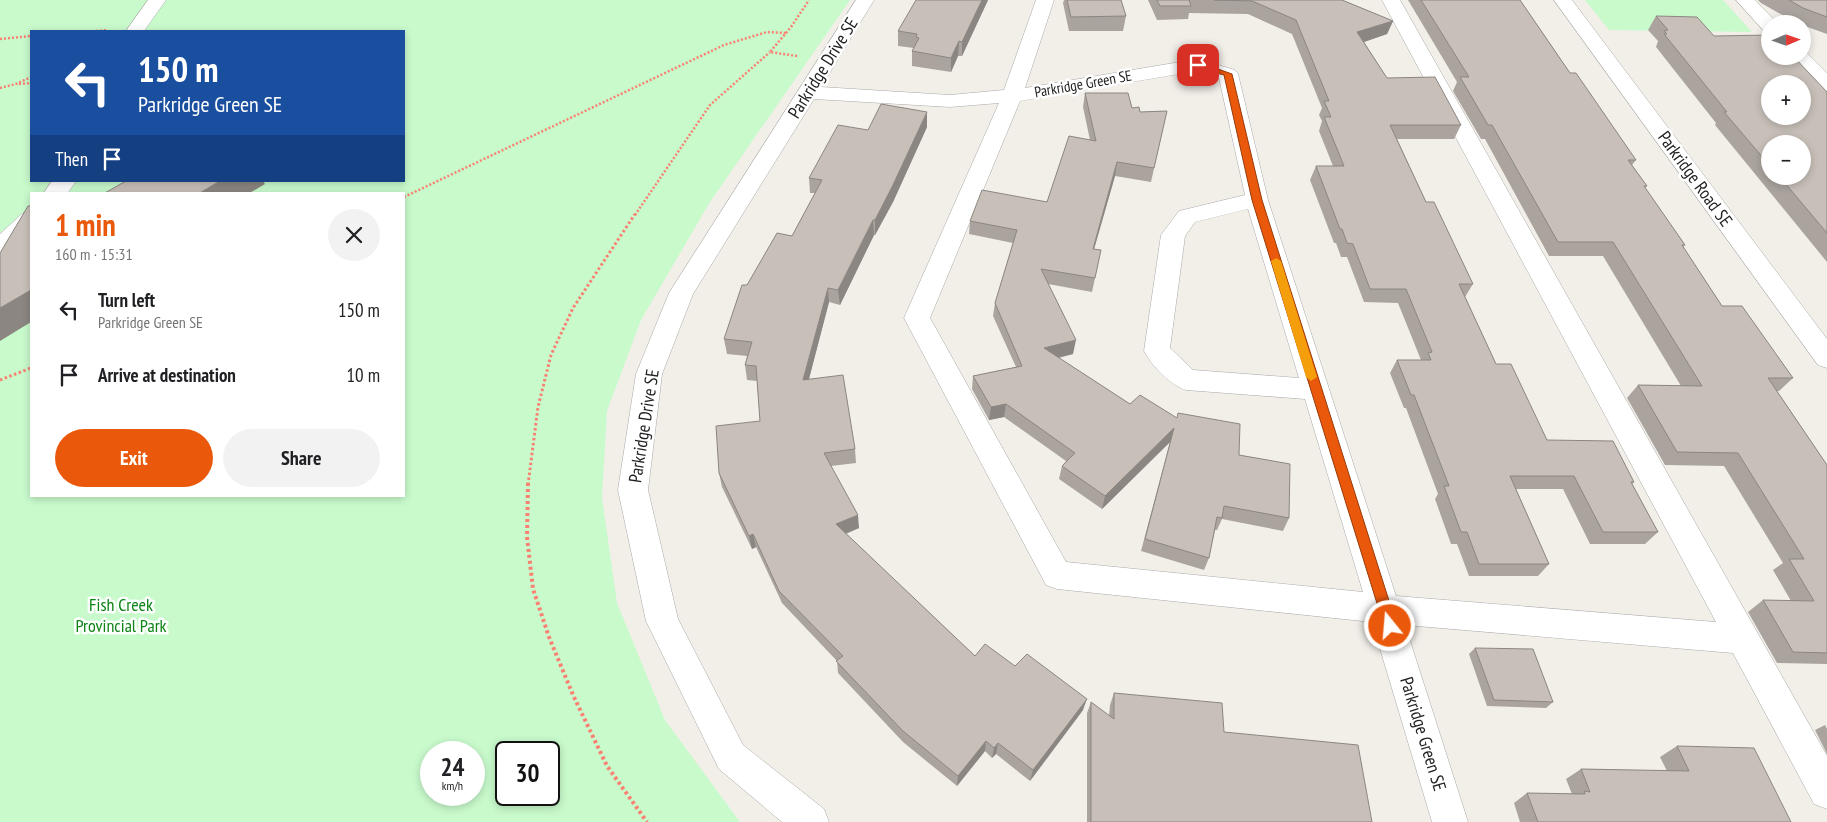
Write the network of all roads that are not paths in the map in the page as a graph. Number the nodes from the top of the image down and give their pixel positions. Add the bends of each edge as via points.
1 (157, 0) edge
2 (865, 0) edge
3 (1045, 0) edge
4 (1391, 0) edge
5 (1563, 0) edge
6 (1746, 0) edge
7 (1761, 16) edge
8 (136, 30) edge
9 (1808, 65) edge
10 (1827, 85) edge
11 (808, 92) junction
12 (1012, 96) junction
13 (64, 182) edge
14 (56, 192) edge
15 (1257, 200) junction
16 (30, 219) edge
17 (0, 248) edge
18 (1827, 358) edge
19 (1315, 389) junction
20 (1385, 609) junction
21 (1744, 639) junction
22 (1827, 791) edge
23 (811, 822) edge
24 (1450, 822) edge

1 - 8 street
2 - 11 street, Parkridge Drive SE
3 - 12 street
4 - 21 street
5 - 18 street, Parkridge Road SE
6 - 7 street
9 - 10 street
11 - 12 street, Parkridge Green SE via 950,100
11 - 23 street, Parkridge Drive SE via 681,293 648,374 633,490 662,620 731,757
12 - 15 street, Parkridge Green SE via 1198,65 1228,74
12 - 20 street via 917,318 1057,576
13 - 14 street
15 - 19 street, Parkridge Green SE
15 - 19 street via 1187,216 1173,235 1157,350 1186,380
16 - 17 street
19 - 20 street, Parkridge Green SE
20 - 21 street
20 - 24 street, Parkridge Green SE
21 - 22 street

